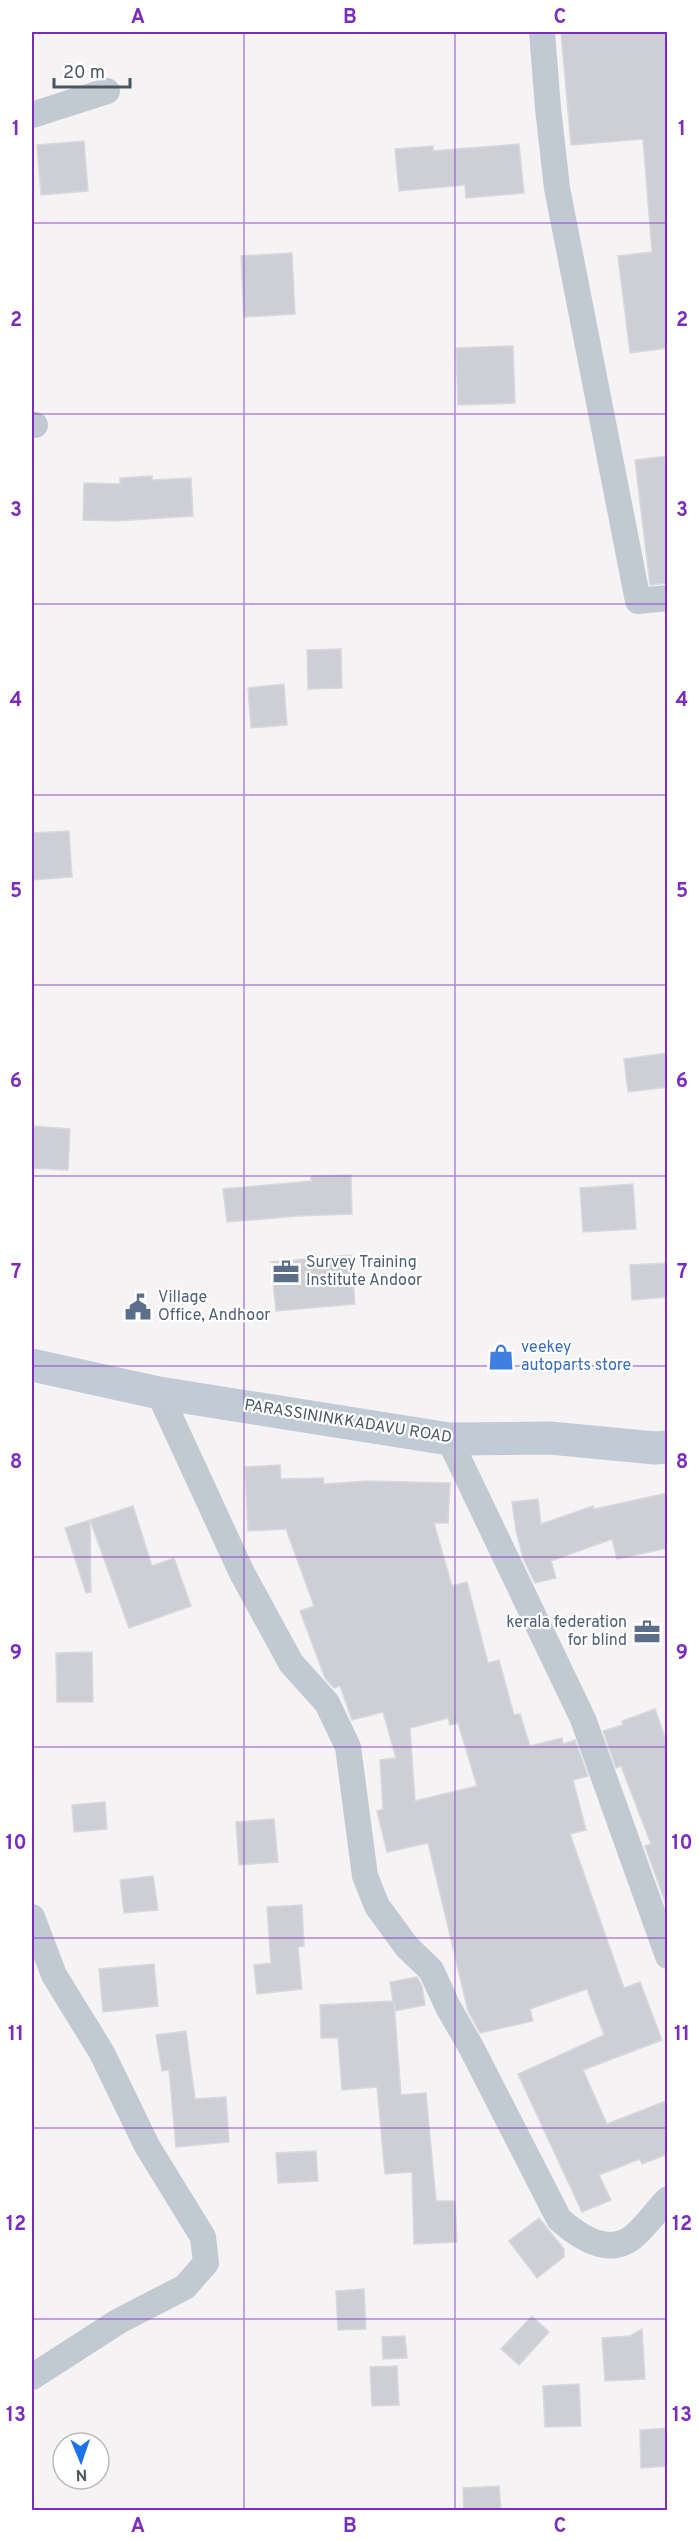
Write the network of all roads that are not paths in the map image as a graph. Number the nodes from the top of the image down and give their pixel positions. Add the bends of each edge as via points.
1 (542, 32) edge
2 (107, 91) dead end
3 (32, 115) edge
4 (668, 598) edge
5 (32, 1365) edge
6 (159, 1393) junction
7 (449, 1439) junction
8 (668, 1447) edge
9 (32, 1917) edge
10 (668, 1956) edge
11 (668, 2199) edge
12 (32, 2377) edge

1 - 4 street via 557,188 638,601
2 - 3 street
5 - 6 main road, PARASSININKKADAVU ROAD
6 - 7 main road, PARASSININKKADAVU ROAD
6 - 11 street via 242,1573 291,1663 327,1703 348,1747 365,1876 377,1906 406,1947 431,1971 559,2219 576,2234 613,2245 632,2238
7 - 8 main road, PARASSININKKADAVU ROAD via 550,1438
7 - 10 street via 583,1719
9 - 12 street via 54,1975 102,2053 147,2146 203,2237 206,2263 185,2286 119,2321

